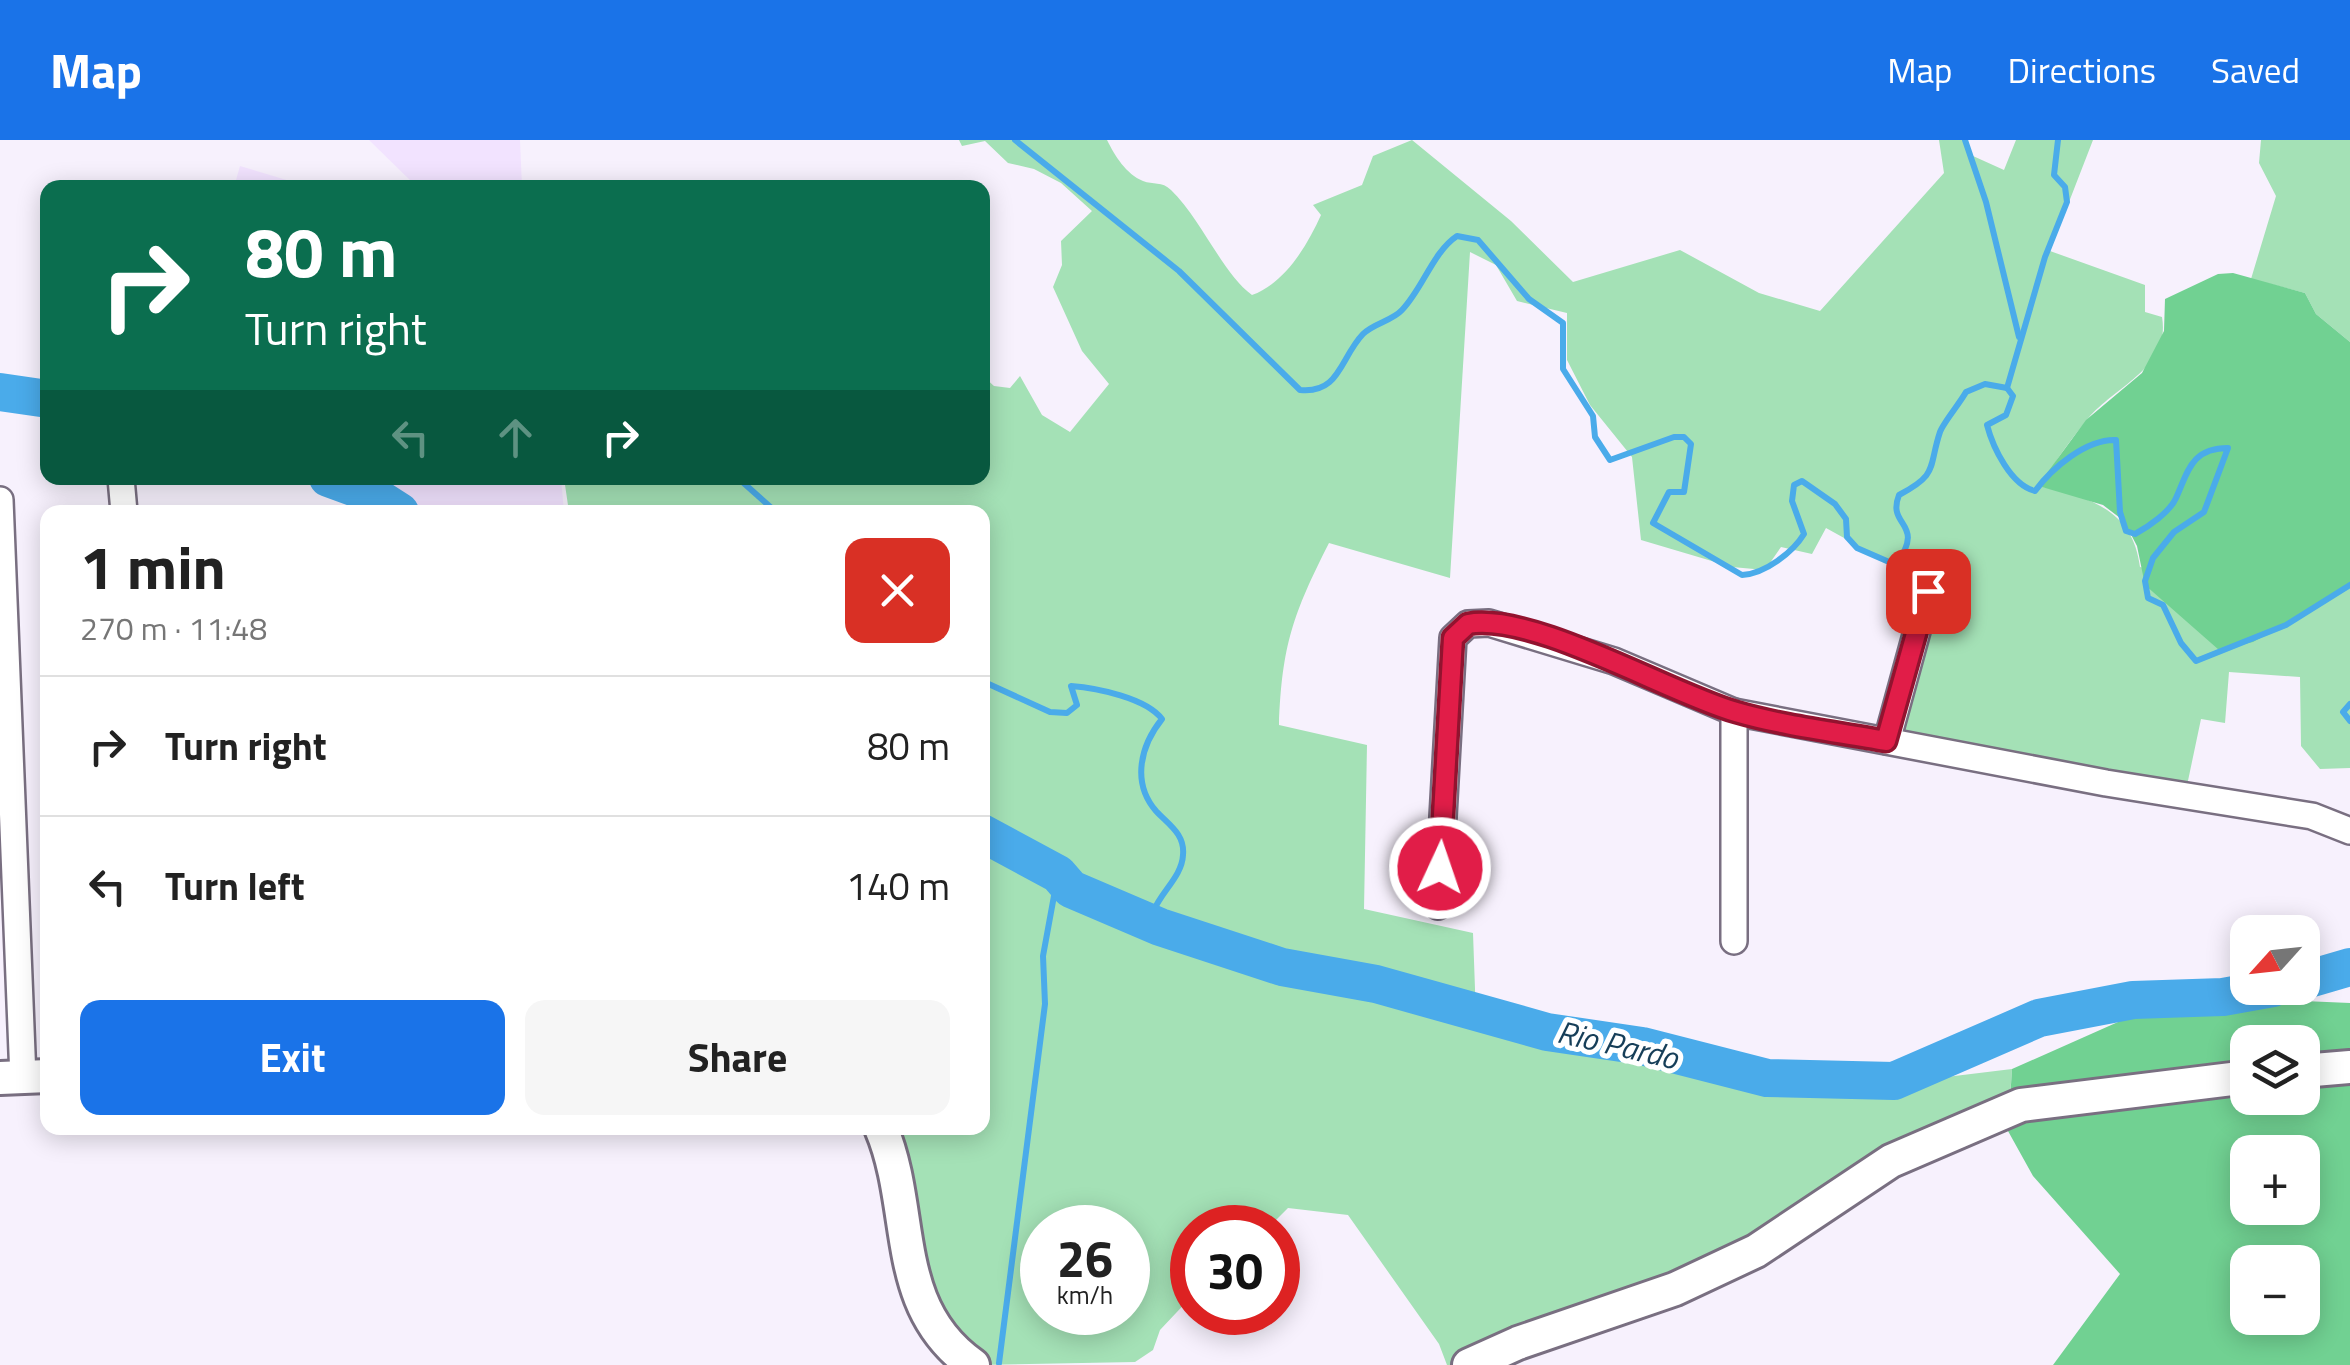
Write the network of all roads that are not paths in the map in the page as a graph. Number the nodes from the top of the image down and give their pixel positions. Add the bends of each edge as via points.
1 (0, 500) edge
2 (1928, 591) dead end
3 (1734, 712) junction
4 (1886, 741) junction
5 (2350, 832) edge
6 (1438, 906) dead end
7 (1734, 941) dead end
8 (2350, 1067) edge
9 (2320, 1070) edge
10 (24, 1078) edge
11 (2230, 1079) edge
12 (883, 1135) edge
13 (973, 1365) edge
14 (1469, 1365) edge

1 - 10 street
2 - 4 street
3 - 4 street
3 - 6 street via 1536,635 1480,622 1458,630
3 - 7 street
4 - 5 street via 2312,816
8 - 9 street
11 - 14 street via 2021,1105 1891,1161 1756,1252
12 - 13 street via 914,1289 944,1340

